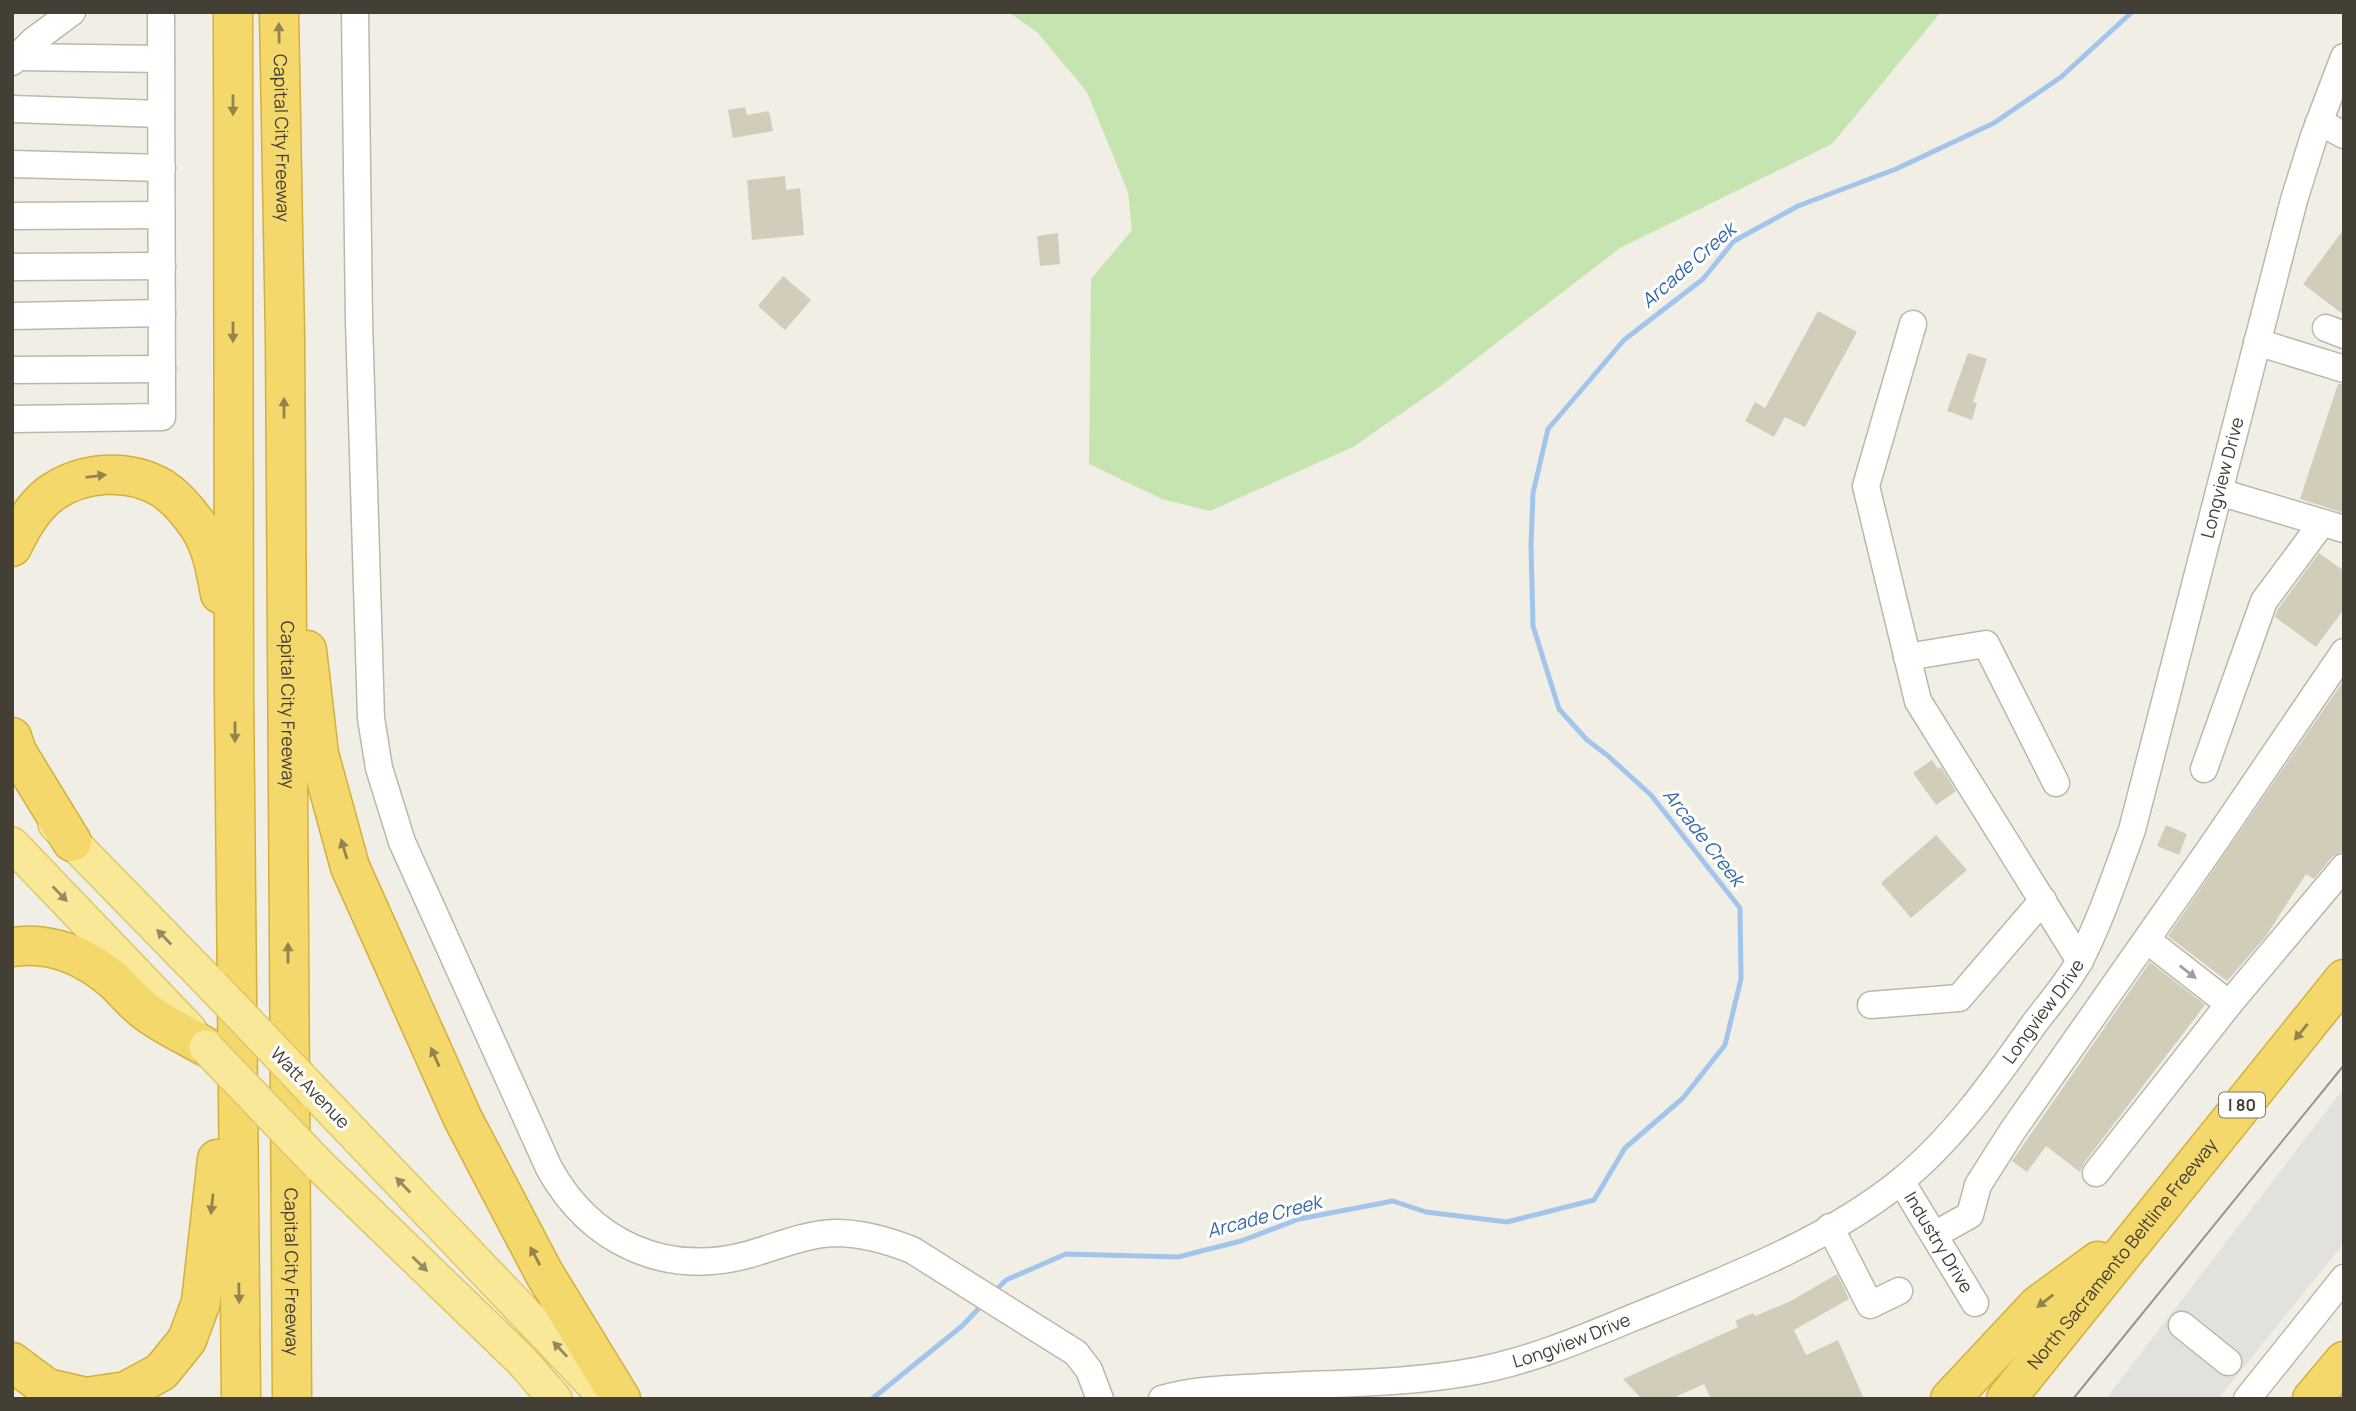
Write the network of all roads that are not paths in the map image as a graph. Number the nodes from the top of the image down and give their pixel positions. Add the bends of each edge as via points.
1 (72, 12) edge
2 (161, 12) edge
3 (233, 12) edge
4 (279, 12) edge
5 (355, 12) edge
6 (2344, 57) edge
7 (15, 59) edge
8 (162, 59) junction
9 (12, 109) edge
10 (161, 114) junction
11 (2319, 122) junction
12 (2344, 135) edge
13 (12, 164) edge
14 (162, 168) junction
15 (162, 215) junction
16 (12, 216) edge
17 (162, 266) junction
18 (12, 267) edge
19 (162, 313) junction
20 (12, 316) edge
21 (1913, 324) dead end
22 (2258, 342) junction
23 (162, 369) junction
24 (2344, 369) edge
25 (12, 370) edge
26 (12, 419) edge
27 (284, 446) junction
28 (2218, 492) junction
29 (2333, 526) edge
30 (12, 547) edge
31 (2344, 652) edge
32 (1908, 657) junction
33 (234, 664) junction
34 (12, 737) edge
35 (2204, 769) dead end
36 (12, 777) edge
37 (2056, 783) dead end
38 (72, 842) junction
39 (12, 844) edge
40 (2344, 867) edge
41 (2043, 900) junction
42 (2147, 940) junction
43 (12, 947) edge
44 (2080, 961) junction
45 (2344, 979) edge
46 (224, 982) junction
47 (2229, 1004) junction
48 (1871, 1005) dead end
49 (206, 1047) junction
50 (2096, 1173) dead end
51 (1901, 1181) junction
52 (1830, 1227) junction
53 (2139, 1231) junction
54 (1934, 1235) junction
55 (2344, 1278) edge
56 (1899, 1291) dead end
57 (1975, 1303) dead end
58 (2182, 1325) dead end
59 (2344, 1361) edge
60 (12, 1362) edge
61 (2228, 1362) dead end
62 (2344, 1366) edge
63 (1400, 1389) edge
64 (241, 1399) edge
65 (292, 1399) edge
66 (555, 1399) edge
67 (607, 1399) edge
68 (621, 1399) edge
69 (1100, 1399) edge
70 (1161, 1399) edge
71 (1950, 1399) edge
72 (2006, 1399) edge
73 (2247, 1399) edge
74 (2312, 1399) edge
75 (2320, 1399) edge

1 - 7 street
2 - 8 street
3 -> 33 highway
27 -> 4 highway, Capital City Freeway
5 - 69 street via 371,719 379,768 401,842 549,1168 590,1221 616,1240 663,1258 721,1261 835,1233 861,1234 912,1250 1076,1353 1089,1370
6 - 11 street, Longview Drive
7 - 8 street
8 - 10 street
9 - 10 street
10 - 14 street
11 - 12 street
11 - 22 street, Longview Drive
13 - 14 street
14 - 15 street
15 - 16 street
15 - 17 street
17 - 18 street
17 - 19 street
19 - 20 street
19 - 23 street
21 - 32 street via 1866,486
22 - 24 street
22 - 28 street, Longview Drive
23 - 25 street
23 - 26 street via 162,417
65 -> 27 highway, Capital City Freeway
68 -> 27 highway via 544,1273 463,1119 349,867 319,754
28 - 29 street
28 - 44 street, Longview Drive via 2132,830
29 - 35 street via 2264,601
30 -> 33 highway via 25,521 49,495 85,477 127,475 148,480 165,490 201,530 213,559
31 - 42 street
32 - 37 street via 1986,644
32 - 41 street via 1918,701
33 -> 46 highway
34 - 38 highway
36 - 38 main road, Watt Avenue
46 -> 38 main road, Watt Avenue
39 -> 49 main road
40 - 47 street
41 - 44 street
41 - 48 street via 1959,998
42 -> 47 street
42 - 54 street via 1978,1185 1970,1215
43 - 49 highway via 56,948 82,958 146,1011
44 - 51 street, Longview Drive via 1964,1116
45 -> 53 highway, North Sacramento Beltline Freeway / I 80
46 -> 60 highway via 201,1302 187,1340 161,1371 126,1391 86,1397 47,1388
46 -> 64 highway
67 -> 46 main road, Watt Avenue, bridge via 315,1093
47 - 50 street
49 -> 66 main road, bridge
51 - 52 street, Longview Drive
51 - 54 street, Industry Drive
52 - 56 street via 1870,1305
52 - 63 street, Longview Drive via 1691,1294 1552,1350
53 -> 71 highway via 2038,1305
53 - 72 highway, North Sacramento Beltline Freeway / I 80
54 - 57 street, Industry Drive
55 - 73 street
58 - 61 street
59 - 74 highway
62 - 75 highway
63 - 70 street, Longview Drive via 1209,1390

